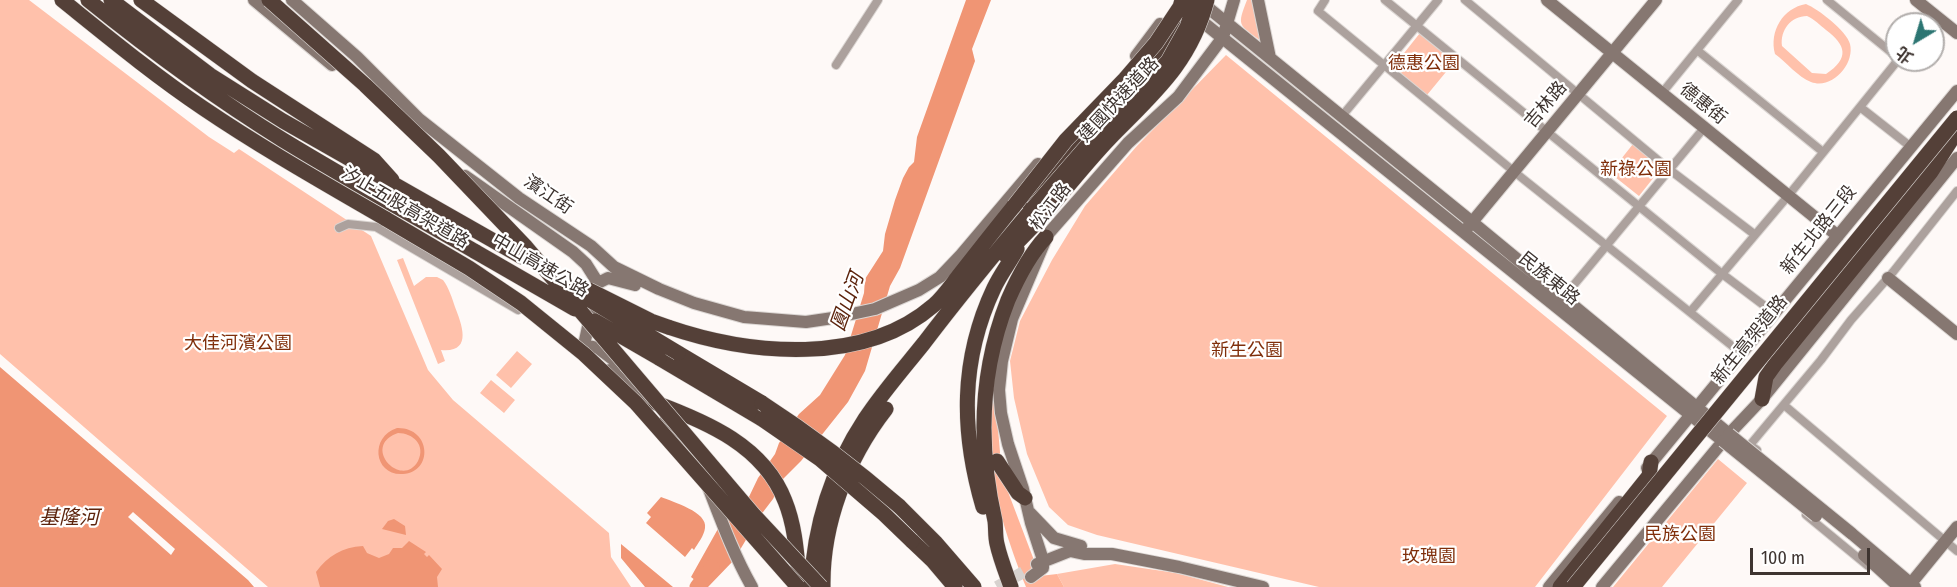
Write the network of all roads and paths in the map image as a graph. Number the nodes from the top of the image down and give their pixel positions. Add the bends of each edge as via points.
1 (62, 0) edge
2 (88, 0) edge
3 (111, 0) edge
4 (141, 0) edge
5 (255, 0) edge
6 (269, 0) edge
7 (292, 0) edge
8 (878, 0) edge
9 (1176, 0) edge
10 (1182, 0) edge
11 (1234, 0) edge
12 (1258, 0) edge
13 (1325, 0) edge
14 (1385, 0) edge
15 (1438, 0) edge
16 (1465, 0) edge
17 (1547, 0) edge
18 (1738, 0) edge
19 (1827, 0) edge
20 (1916, 0) edge
21 (1653, 1) edge
22 (1200, 3) edge
23 (1926, 12) edge
24 (1227, 24) junction
25 (1417, 26) junction
26 (1223, 37) junction
27 (1885, 48) edge
28 (1697, 50) junction
29 (1611, 53) junction
30 (1270, 58) junction
31 (836, 65) dead end
32 (1384, 66) junction
33 (1886, 72) edge
34 (1957, 91) edge
35 (1578, 93) junction
36 (1662, 93) junction
37 (1860, 107) junction
38 (1342, 116) junction
39 (1957, 118) edge
40 (1704, 128) junction
41 (1547, 131) junction
42 (1956, 133) edge
43 (1911, 147) junction
44 (1823, 153) junction
45 (1957, 158) edge
46 (1670, 170) junction
47 (1033, 171) junction
48 (1515, 171) junction
49 (400, 189) junction
50 (1957, 191) edge
51 (1788, 196) junction
52 (1640, 207) junction
53 (1038, 212) junction
54 (1472, 222) junction
55 (339, 228) dead end
56 (1463, 233) junction
57 (1754, 234) junction
58 (1024, 236) junction
59 (1838, 236) junction
60 (1046, 237) junction
61 (585, 242) junction
62 (1606, 245) junction
63 (522, 257) junction
64 (1721, 273) junction
65 (965, 278) junction
66 (1888, 278) junction
67 (598, 284) junction
68 (659, 289) junction
69 (1563, 298) junction
70 (1690, 312) junction
71 (1774, 313) junction
72 (832, 318) joint
73 (1957, 334) edge
74 (584, 345) junction
75 (1741, 353) junction
76 (1762, 399) junction
77 (651, 401) junction
78 (978, 401) dead end
79 (1784, 405) junction
80 (672, 409) junction
81 (1694, 411) junction
82 (716, 429) junction
83 (1726, 438) junction
84 (693, 452) junction
85 (1738, 459) dead end
86 (997, 462) dead end
87 (1650, 469) junction
88 (706, 484) junction
89 (1027, 506) junction
90 (1957, 527) edge
91 (912, 541) junction
92 (1945, 542) junction
93 (996, 543) junction
94 (1957, 551) edge
95 (1112, 554) junction
96 (1043, 560) junction
97 (1029, 573) tunnel mouth
98 (1908, 586) edge
99 (752, 587) edge
100 (799, 587) edge
101 (811, 587) edge
102 (822, 587) edge
103 (943, 587) edge
104 (955, 587) edge
105 (974, 587) edge
106 (1011, 587) edge
107 (1263, 587) edge
108 (1549, 587) edge
109 (1560, 587) edge
110 (1573, 587) edge
111 (1585, 587) edge
112 (1602, 587) edge
113 (1894, 587) edge

1 - 100 highway, 汐止五股高架道路, bridge via 202,108 469,268 539,318 636,403
2 - 91 highway, 中山高速公路, bridge via 153,51 282,139 762,419 820,459
3 - 49 highway, 中山高速公路 via 210,75
4 - 49 highway via 252,81 374,160
5 - 67 street, 濱江街 via 463,175 573,252
6 - 102 highway, bridge via 439,156 526,247 753,514
7 - 61 street, 濱江街 via 419,119 519,198
8 - 31 street
9 - 22 street, 民族東路
9 - 47 street, 松江路 via 1133,60
10 - 65 highway, bridge via 1156,44 1066,140
11 - 24 street, 松江路
12 - 30 street
13 - 32 street via 1318,11
14 - 25 street
15 - 25 street
16 - 35 street
17 - 29 street, 德惠街
18 - 28 street
19 - 27 street
20 - 23 street
21 - 29 street, 吉林路
22 - 24 street, 民族東路
22 - 26 street, 民族東路
22 - 53 highway, 建國快速道路, bridge via 1202,21 1173,72
22 - 65 highway via 1157,58 1062,159
24 - 26 street, 松江路
24 - 30 street, 民族東路
25 - 32 street
25 - 41 street
26 - 56 street, 民族東路
26 - 60 street, 松江路 via 1178,96 1128,143
28 - 36 street
28 - 44 street
29 - 35 street, 吉林路
29 - 36 street, 德惠街
30 - 38 street, 民族東路
32 - 38 street
32 - 48 street
33 - 37 street
34 - 43 street, 新生北路三段
35 - 41 street, 吉林路
35 - 46 street
36 - 40 street, 德惠街
37 - 43 street
37 - 44 street
38 - 54 street, 民族東路
39 - 110 highway, 新生高架道路, bridge
40 - 46 street
40 - 51 street, 德惠街
41 - 48 street, 吉林路
41 - 52 street
42 - 76 highway via 1931,172 1776,363 1766,377
42 - 111 highway, 新生高架道路
43 - 59 street, 新生北路三段
44 - 51 street
45 - 76 street
46 - 52 street
46 - 57 street
47 - 65 highway via 987,231
47 - 72 street, 松江路 via 940,277 897,301
48 - 54 street, 吉林路
48 - 62 street
49 - 63 highway, 中山高速公路
50 - 66 street
51 - 57 street
51 - 59 street, 德惠街
52 - 62 street
52 - 64 street
53 - 58 highway
53 - 65 highway
53 - 78 highway via 990,326
54 - 56 street, 吉林路
54 - 69 street, 民族東路
55 - 74 street via 348,224 376,227
56 - 81 street, 民族東路
57 - 64 street
58 - 93 highway via 994,287 979,324 970,356 966,396 977,487
58 - 102 highway via 900,391 858,453 839,495 827,536
59 - 71 street, 新生北路三段
60 - 89 street, 松江路 via 1012,319 999,390 1008,444
60 - 93 highway via 1030,255 1014,287 1000,323 988,376 985,467
61 - 67 street via 599,269
61 - 68 street, 濱江街 via 614,267
62 - 69 street
62 - 70 street
63 - 65 highway, bridge via 651,321 726,343 763,348 827,348 863,342 901,327 936,304
63 - 105 highway, 中山高速公路, bridge via 807,432 899,506
64 - 70 street
64 - 71 street
65 - 101 highway via 848,449 825,503 813,552
66 - 73 street
66 - 79 street
67 - 68 street via 608,278
67 - 74 street
68 - 72 street, 濱江街 via 744,317 806,322
69 - 81 street, 民族東路
70 - 75 street
71 - 75 street, 新生北路三段
74 - 77 street via 593,358
74 - 80 street via 608,355 657,392
75 - 81 street, 新生北路三段
76 - 83 street
77 - 80 highway
77 - 88 street
79 - 92 street
79 - 98 street via 1750,445 1905,573
80 - 82 highway
80 - 84 street
81 - 83 street, 民族東路
81 - 87 street, 新生北路三段
82 - 84 highway via 697,435
82 - 100 highway via 754,455 785,500 797,549
83 - 98 street, 民族東路, bridge
83 - 112 street
84 - 88 street
85 - 113 street
86 - 89 highway
87 - 108 street, 新生北路三段
87 - 109 highway
88 - 99 street
89 - 95 street, 松江路 via 1054,538
89 - 96 street, 松江路
90 - 92 street
91 - 103 highway
91 - 104 highway, 中山高速公路
92 - 94 street
92 - 98 street
93 - 106 highway
95 - 96 street via 1071,551
95 - 107 street
96 - 97 street via 1044,568

